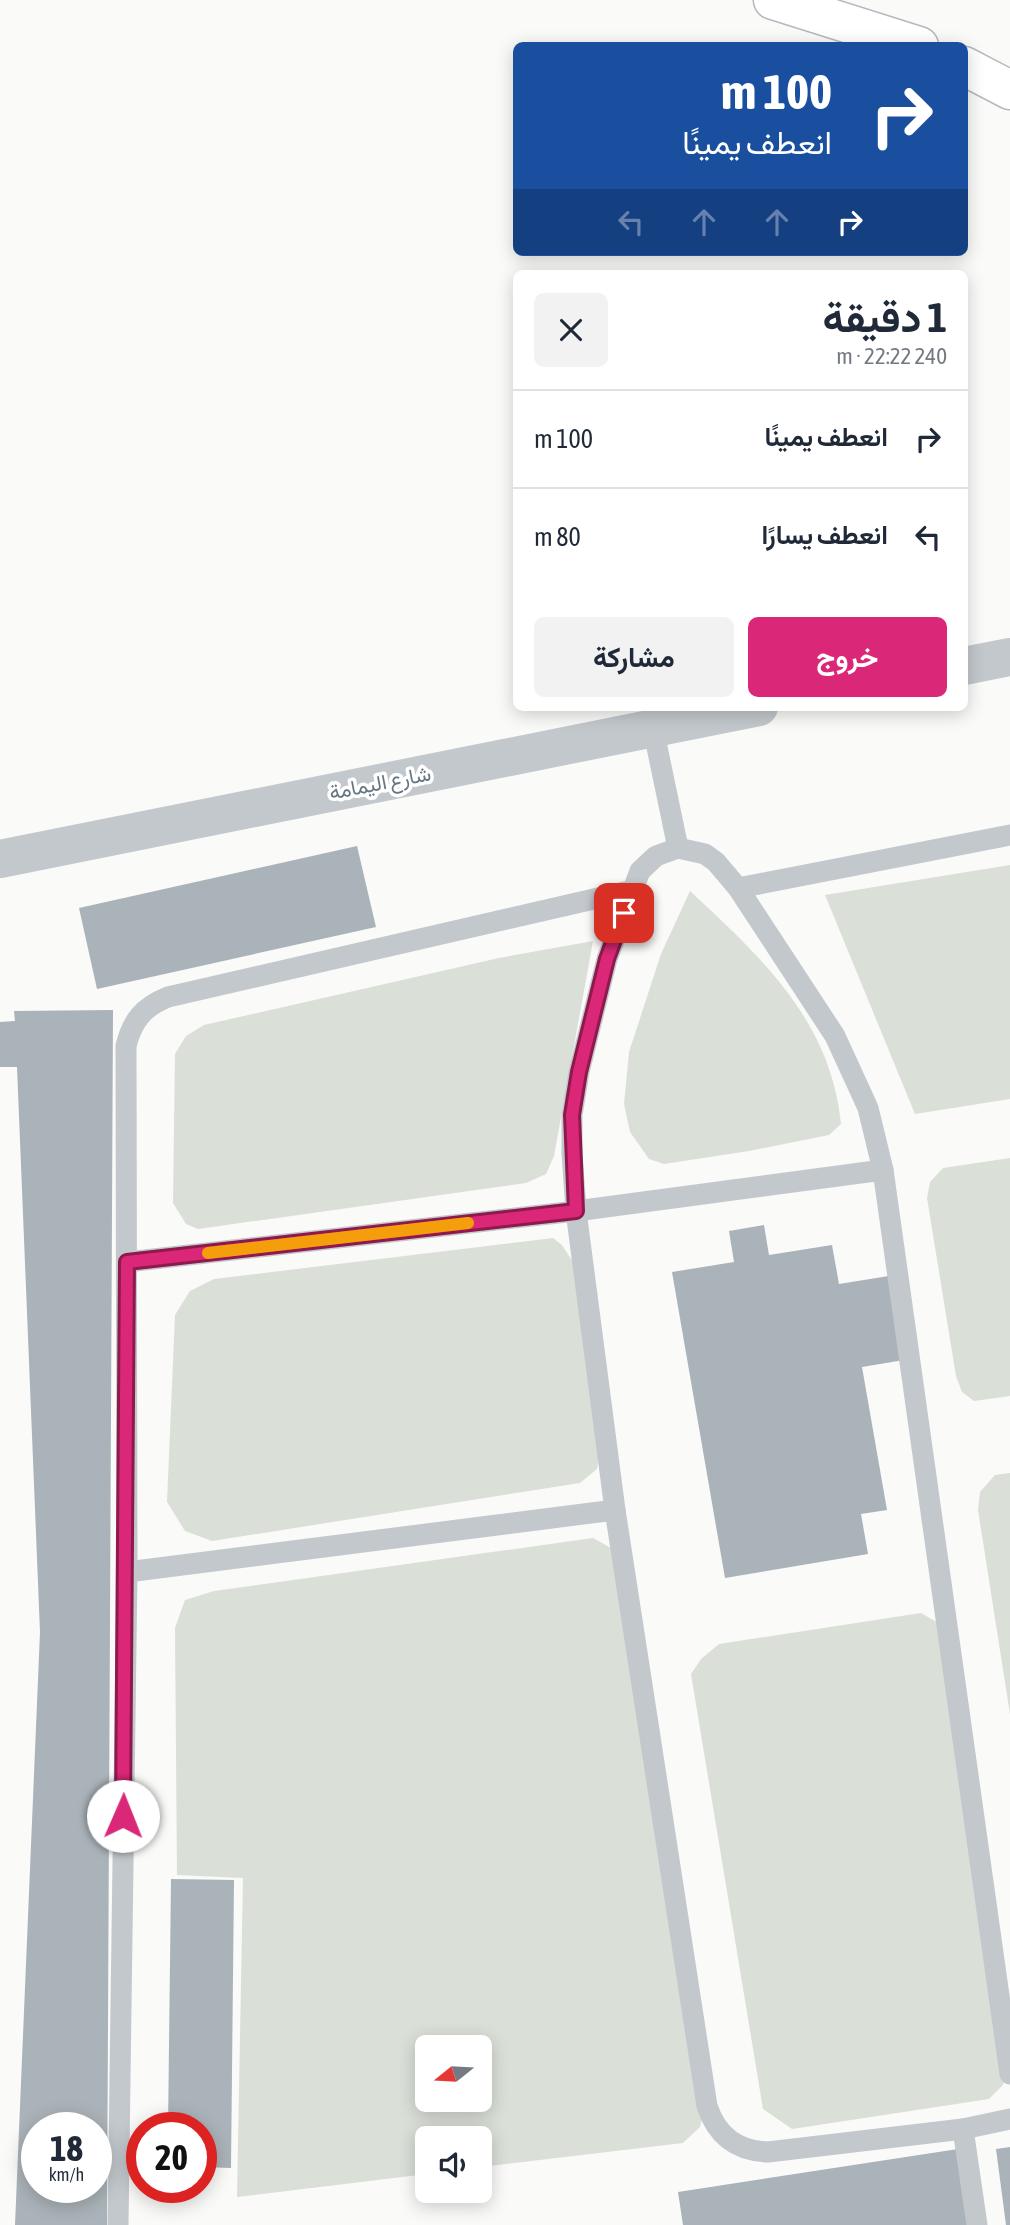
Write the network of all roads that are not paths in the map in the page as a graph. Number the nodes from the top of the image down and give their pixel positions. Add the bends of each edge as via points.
1 (773, 0) edge
2 (906, 42) edge
3 (968, 68) edge
4 (1010, 90) edge
5 (1010, 657) edge
6 (968, 665) edge
7 (739, 711) edge
8 (653, 728) junction
9 (1010, 835) edge
10 (678, 848) junction
11 (0, 859) edge
12 (738, 888) junction
13 (633, 890) junction
14 (883, 1170) junction
15 (576, 1211) junction
16 (127, 1262) junction
17 (615, 1510) junction
18 (127, 1572) junction
19 (1010, 2074) edge
20 (1010, 2119) edge
21 (963, 2129) junction
22 (118, 2225) edge
23 (977, 2225) edge

1 - 2 highway
3 - 4 highway
5 - 6 street
7 - 8 street, شارع اليمامة
8 - 10 lane
8 - 11 street, شارع اليمامة
9 - 12 lane
10 - 12 lane via 705,854
10 - 13 lane via 647,862
12 - 14 lane via 835,1036 868,1108
13 - 15 lane via 607,959 579,1072 572,1115
13 - 16 lane via 168,997 144,1010 125,1046
14 - 15 lane
14 - 19 lane
15 - 16 lane
15 - 17 lane
16 - 18 lane
17 - 18 lane
17 - 21 lane via 712,2119 729,2141 754,2152
18 - 22 lane
20 - 21 lane
21 - 23 lane

